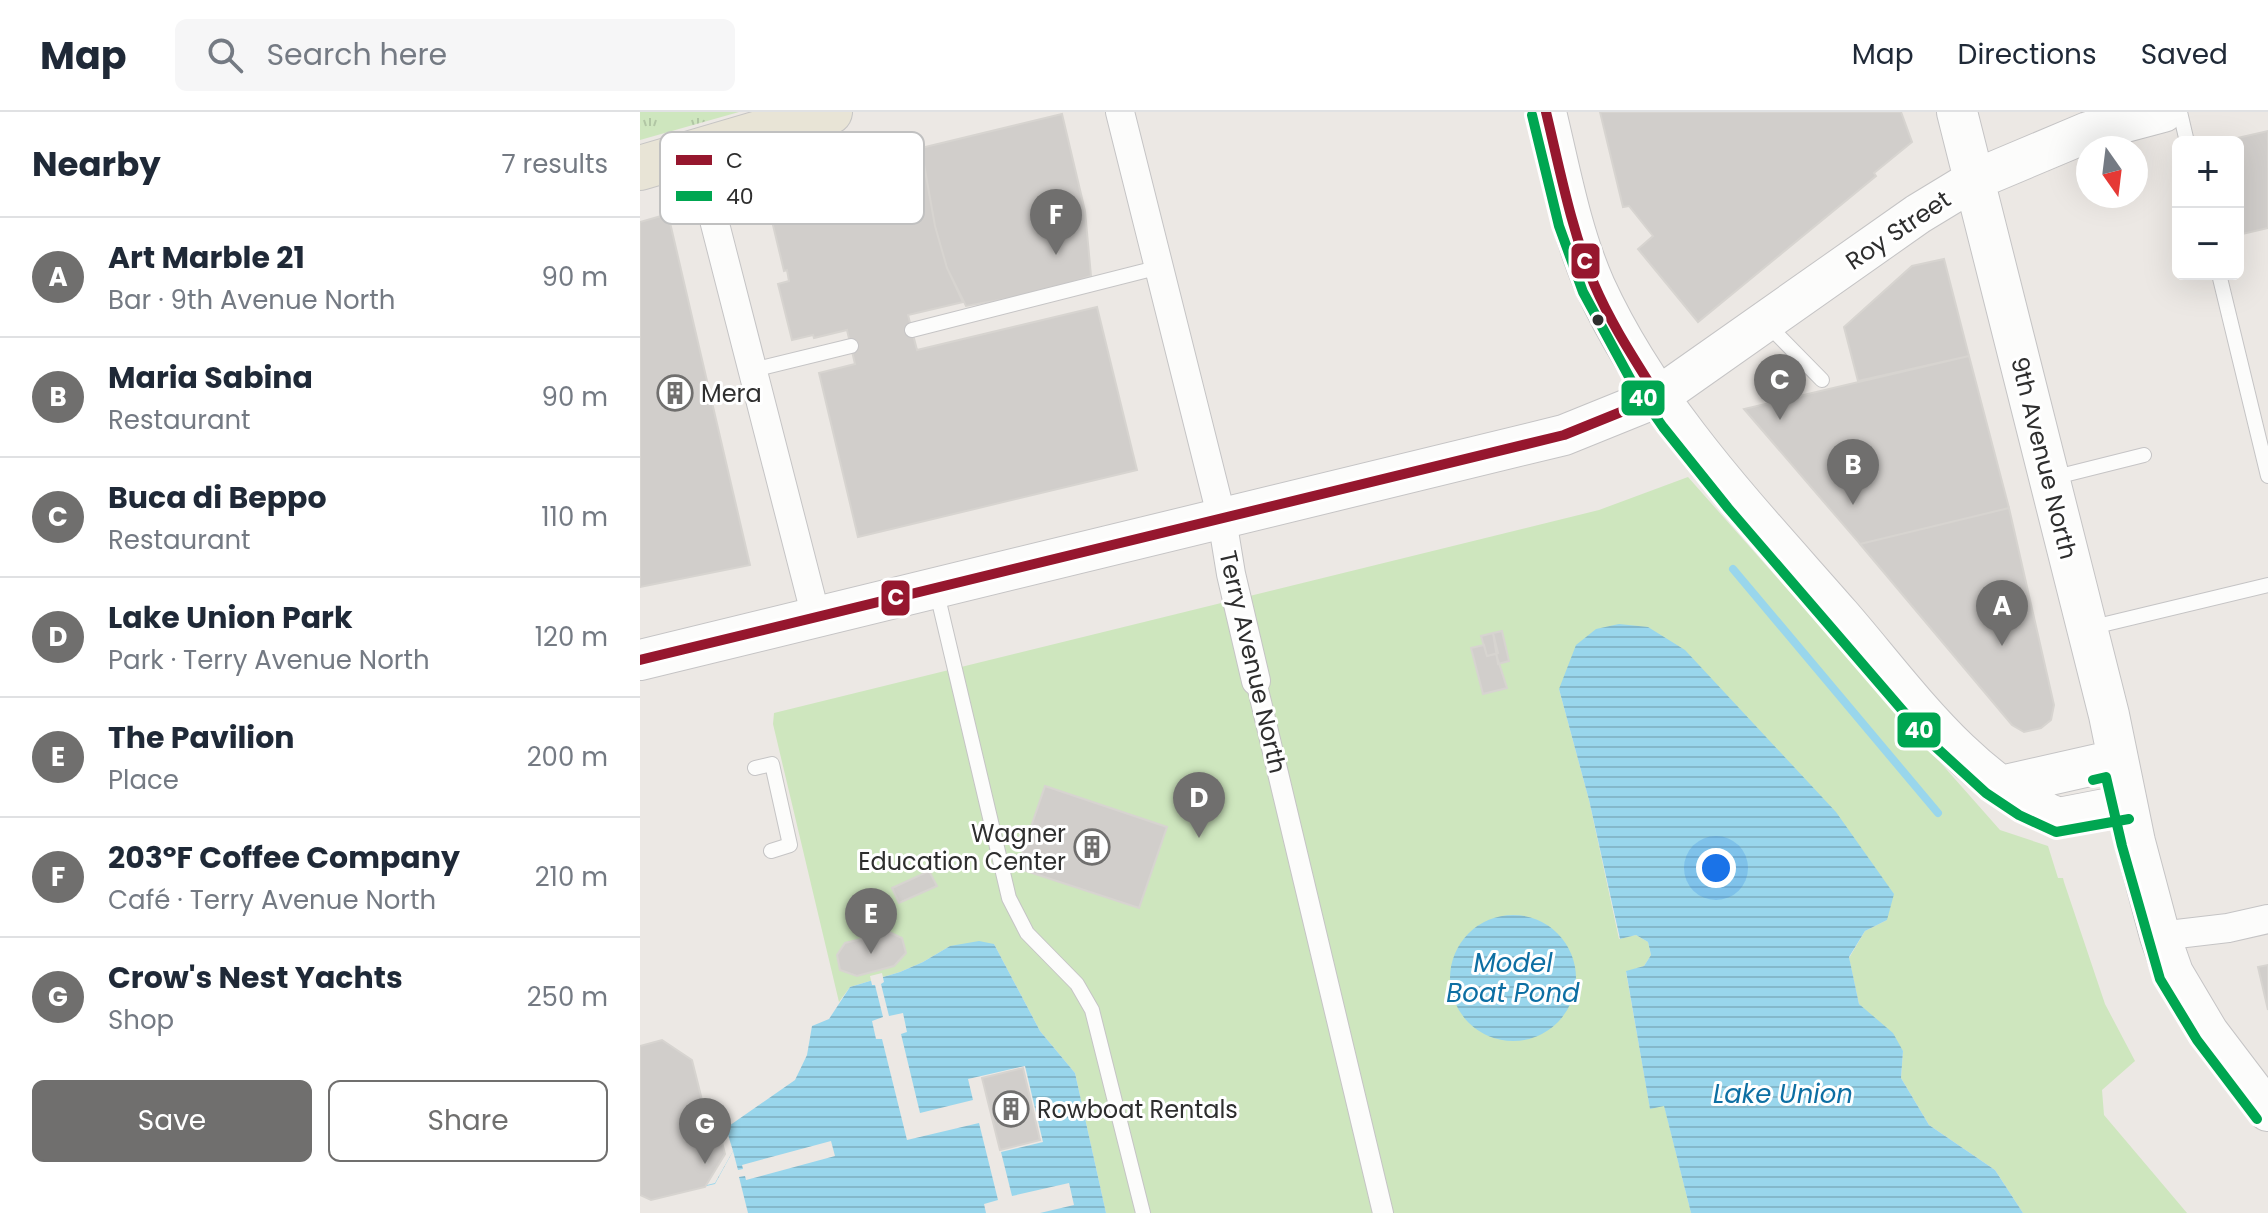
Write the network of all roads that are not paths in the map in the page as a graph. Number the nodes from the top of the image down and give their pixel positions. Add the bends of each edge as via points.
1 (830, 112) edge
2 (1120, 112) edge
3 (1546, 112) edge
4 (1957, 112) edge
5 (2163, 112) edge
6 (2180, 112) edge
7 (759, 132) edge
8 (2186, 136) edge
9 (660, 162) edge
10 (640, 168) edge
11 (1974, 180) junction
12 (715, 224) edge
13 (1160, 267) junction
14 (2220, 280) edge
15 (1765, 323) junction
16 (912, 330) dead end
17 (851, 346) dead end
18 (753, 370) junction
19 (1822, 380) dead end
20 (1658, 397) junction
21 (2144, 455) dead end
22 (2268, 476) edge
23 (2049, 479) junction
24 (1222, 519) junction
25 (2268, 585) edge
26 (935, 588) junction
27 (816, 617) junction
28 (2087, 629) junction
29 (640, 660) edge
30 (1256, 681) joint
31 (2116, 760) junction
32 (755, 768) dead end
33 (2001, 786) junction
34 (2126, 805) junction
35 (771, 851) dead end
36 (2268, 919) edge
37 (2160, 936) junction
38 (2268, 1111) edge
39 (1143, 1213) edge
40 (1383, 1213) edge

1 - 7 main road
2 - 13 street, Terry Avenue North
3 - 20 main road via 1595,286
4 - 11 main road, 9th Avenue North
5 - 11 main road, Roy Street via 2088,132
6 - 8 lane
9 - 10 main road
11 - 15 main road, Roy Street
11 - 23 main road, 9th Avenue North
12 - 18 street
13 - 16 lane
13 - 24 street, Terry Avenue North
14 - 22 lane
15 - 19 lane
15 - 20 main road, Roy Street
17 - 18 lane
18 - 27 street
20 - 24 main road, Roy Street via 1564,435
20 - 33 main road via 1945,736
21 - 23 lane
23 - 28 main road, 9th Avenue North
24 - 26 main road, Roy Street
24 - 30 street, Terry Avenue North
25 - 28 lane
26 - 27 main road, Roy Street
26 - 39 lane via 1009,898 1027,933 1077,984 1092,1010
27 - 29 main road, Roy Street
28 - 31 main road, 9th Avenue North
30 - 40 street, Terry Avenue North
31 - 33 main road
31 - 34 main road, 9th Avenue North
32 - 35 lane via 772,764 790,845
33 - 34 main road via 2059,818
34 - 37 main road, 9th Avenue North
36 - 37 street
37 - 38 main road, 9th Avenue North via 2173,973 2208,1032

